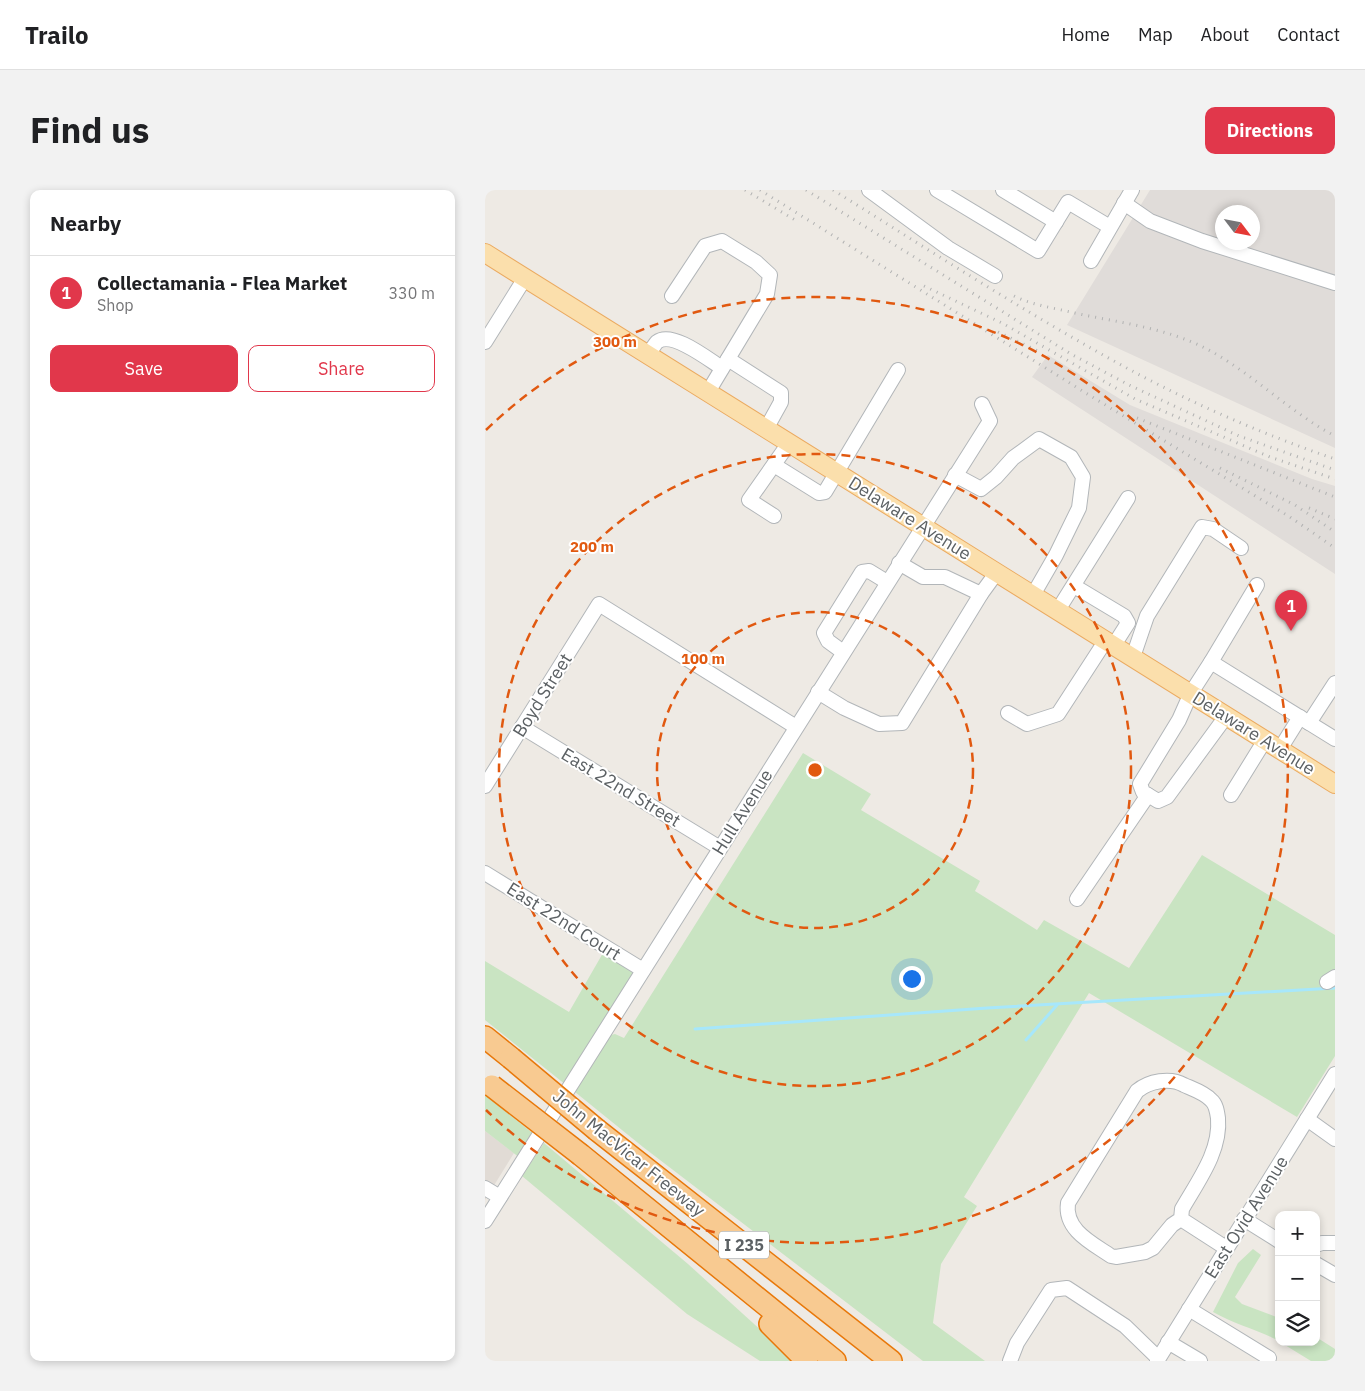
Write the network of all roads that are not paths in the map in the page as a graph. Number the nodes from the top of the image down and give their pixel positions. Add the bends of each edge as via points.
1 (869, 190) edge
2 (937, 190) edge
3 (1003, 190) edge
4 (1132, 190) edge
5 (1124, 203) junction
6 (1056, 222) junction
7 (1110, 227) junction
8 (485, 253) edge
9 (1091, 260) dead end
10 (995, 276) dead end
11 (525, 278) junction
12 (1335, 283) edge
13 (672, 296) dead end
14 (485, 342) edge
15 (648, 355) junction
16 (725, 364) junction
17 (898, 370) dead end
18 (707, 392) junction
19 (982, 404) dead end
20 (766, 429) junction
21 (789, 443) junction
22 (774, 465) junction
23 (837, 473) junction
24 (955, 475) junction
25 (1128, 498) dead end
26 (774, 516) dead end
27 (922, 526) junction
28 (1241, 548) dead end
29 (899, 563) junction
30 (997, 572) junction
31 (887, 582) junction
32 (1257, 585) dead end
33 (1074, 586) junction
34 (981, 594) junction
35 (1033, 595) junction
36 (1058, 610) junction
37 (1110, 643) junction
38 (843, 652) junction
39 (1133, 657) junction
40 (1211, 662) junction
41 (1335, 683) edge
42 (818, 692) junction
43 (1191, 693) junction
44 (1008, 713) dead end
45 (1227, 716) junction
46 (1304, 720) junction
47 (522, 727) junction
48 (796, 727) junction
49 (1335, 739) edge
50 (1273, 744) junction
51 (1334, 781) edge
52 (485, 786) edge
53 (1148, 795) junction
54 (1231, 795) dead end
55 (720, 848) junction
56 (485, 873) edge
57 (1077, 899) dead end
58 (643, 970) junction
59 (485, 1037) edge
60 (1335, 1074) edge
61 (489, 1083) edge
62 (1307, 1119) junction
63 (1335, 1139) edge
64 (485, 1188) edge
65 (500, 1197) junction
66 (1181, 1219) junction
67 (1244, 1220) junction
68 (485, 1221) edge
69 (683, 1237) junction
70 (1275, 1239) edge
71 (1335, 1243) edge
72 (1320, 1244) edge
73 (1227, 1248) junction
74 (1320, 1266) edge
75 (1335, 1275) edge
76 (1189, 1308) junction
77 (1168, 1342) junction
78 (1157, 1360) edge
79 (1271, 1360) edge
80 (807, 1361) edge
81 (835, 1361) edge
82 (891, 1361) edge
83 (1010, 1361) edge
84 (1200, 1361) edge

1 - 10 street via 948,248
2 - 6 street via 1038,251
3 - 6 street
4 - 5 street
5 - 7 street
5 - 12 street via 1150,220 1202,241
6 - 7 street via 1068,202
7 - 9 street
8 - 11 main road, Delaware Avenue
11 - 14 street
11 - 15 main road, Delaware Avenue
13 - 16 street via 705,246 722,241 756,262 770,275 767,294
15 - 16 street via 658,341 665,338
15 - 18 main road, Delaware Avenue
16 - 18 street
16 - 20 street via 781,392 781,402
17 - 23 street
18 - 20 main road, Delaware Avenue
19 - 24 street, Hull Avenue via 990,421
20 - 21 main road, Delaware Avenue
21 - 22 street
21 - 23 main road, Delaware Avenue
22 - 23 street via 819,493 825,492
22 - 26 street via 749,500
23 - 27 main road, Delaware Avenue
24 - 27 street, Hull Avenue
24 - 35 street via 981,489 1013,458 1039,439 1071,457 1083,477 1079,508
25 - 33 street
27 - 29 street, Hull Avenue
27 - 30 main road, Delaware Avenue
28 - 39 street via 1213,529 1202,527 1147,616
29 - 31 street, Hull Avenue
29 - 34 street via 923,577 945,577
30 - 34 street
30 - 35 main road, Delaware Avenue
31 - 38 street, Hull Avenue
31 - 38 street via 869,571 862,572 824,634
32 - 40 street
33 - 36 street
33 - 37 street via 1124,616 1128,623
34 - 42 street via 902,723 879,724
35 - 36 main road, Delaware Avenue
36 - 37 main road, Delaware Avenue
37 - 39 main road, Delaware Avenue
37 - 44 street via 1057,714 1027,724
38 - 42 street, Hull Avenue
39 - 43 main road, Delaware Avenue
40 - 43 street
40 - 46 street
41 - 46 street
42 - 48 street, Hull Avenue
43 - 45 main road, Delaware Avenue
43 - 53 street via 1179,720 1140,784
45 - 50 main road, Delaware Avenue
45 - 53 street via 1167,797 1158,801
46 - 49 street
46 - 50 street
47 - 48 street, Boyd Street via 599,604
47 - 52 street, Boyd Street
47 - 55 street, East 22nd Street
48 - 55 street, Hull Avenue
50 - 51 main road, Delaware Avenue
50 - 54 street
53 - 57 street
55 - 58 street, Hull Avenue
56 - 58 street, East 22nd Court
58 - 65 street, Hull Avenue
59 - 82 highway, John MacVicar Freeway / I 235, bridge via 597,1130
60 - 62 street, East Ovid Avenue
61 - 69 highway, John MacVicar Freeway / I 235, bridge
62 - 63 street
62 - 67 street, East Ovid Avenue
64 - 65 street
65 - 68 street, Hull Avenue
66 - 66 street via 1153,1248 1116,1257 1078,1234 1067,1208 1137,1091 1157,1081 1181,1083 1210,1099 1217,1113 1218,1139 1182,1209
66 - 73 street
67 - 70 street
67 - 73 street, East Ovid Avenue
69 - 80 highway
69 - 81 highway, John MacVicar Freeway / I 235
71 - 72 street
73 - 76 street, East Ovid Avenue
74 - 75 street
76 - 77 street, East Ovid Avenue
76 - 79 street
77 - 78 street, East Ovid Avenue
77 - 84 street
78 - 83 street via 1125,1326 1067,1288 1051,1290 1017,1343

